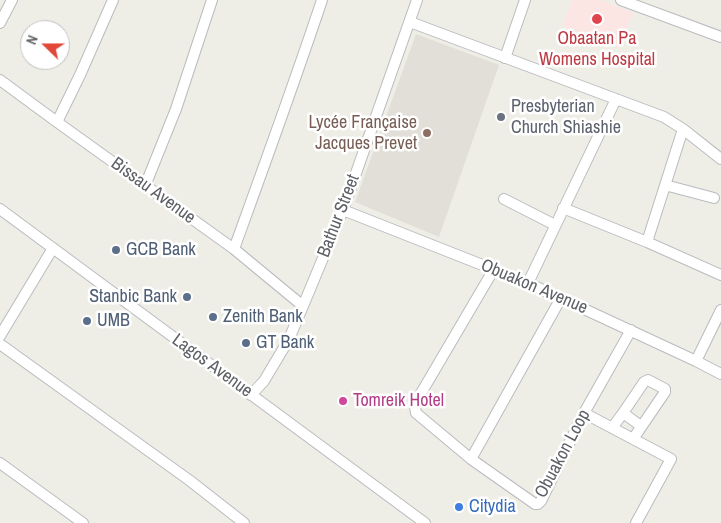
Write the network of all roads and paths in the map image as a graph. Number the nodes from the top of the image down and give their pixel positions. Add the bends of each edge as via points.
1 (12, 0) edge
2 (113, 0) edge
3 (212, 0) edge
4 (322, 0) edge
5 (417, 0) edge
6 (525, 0) edge
7 (621, 0) edge
8 (410, 22) junction
9 (0, 23) edge
10 (721, 37) edge
11 (505, 58) junction
12 (0, 80) edge
13 (616, 99) junction
14 (57, 122) junction
15 (683, 129) junction
16 (721, 159) edge
17 (665, 185) junction
18 (145, 186) junction
19 (504, 198) dead end
20 (714, 198) dead end
21 (563, 208) junction
22 (0, 209) edge
23 (343, 210) junction
24 (555, 225) junction
25 (647, 242) junction
26 (53, 248) junction
27 (234, 249) junction
28 (494, 269) junction
29 (721, 275) edge
30 (528, 283) junction
31 (561, 298) junction
32 (303, 306) junction
33 (721, 310) edge
34 (631, 330) junction
35 (0, 336) edge
36 (0, 344) edge
37 (696, 361) junction
38 (721, 374) edge
39 (252, 395) junction
40 (584, 413) junction
41 (623, 413) junction
42 (641, 426) junction
43 (612, 428) junction
44 (633, 439) junction
45 (471, 459) junction
46 (0, 463) edge
47 (83, 523) edge
48 (244, 523) edge
49 (425, 523) edge
50 (636, 523) edge

1 - 9 street
2 - 14 street
3 - 18 street via 176,109
4 - 27 street
5 - 8 street, Bathur Street
6 - 11 street
7 - 10 street
8 - 11 street
8 - 23 street, Bathur Street
11 - 13 street
12 - 14 street, Bissau Avenue
13 - 15 street via 664,117
13 - 21 street
14 - 18 street, Bissau Avenue
15 - 16 street
15 - 17 street
17 - 20 street
17 - 25 street
18 - 27 street, Bissau Avenue
19 - 24 street
21 - 24 street
21 - 25 street
22 - 26 street, Lagos Avenue
23 - 28 street, Obuakon Avenue
23 - 32 street, Bathur Street
24 - 30 street
25 - 29 street
26 - 35 street
26 - 39 street, Lagos Avenue
27 - 32 street, Bissau Avenue
28 - 30 street, Obuakon Avenue
28 - 45 street via 415,407 416,413
30 - 31 street, Obuakon Avenue
31 - 34 street, Obuakon Avenue
31 - 45 street
32 - 39 street, Bathur Street via 289,339
33 - 37 street
34 - 37 street, Obuakon Avenue
34 - 40 street, Obuakon Loop
36 - 48 street
37 - 38 street, Obuakon Avenue
39 - 49 street, Lagos Avenue
40 - 43 street
40 - 45 street, Obuakon Loop via 538,504
41 - 42 street
41 - 42 street via 644,382 648,380 665,389
41 - 43 street
42 - 44 street
43 - 44 street
44 - 50 street via 671,459
46 - 47 street

